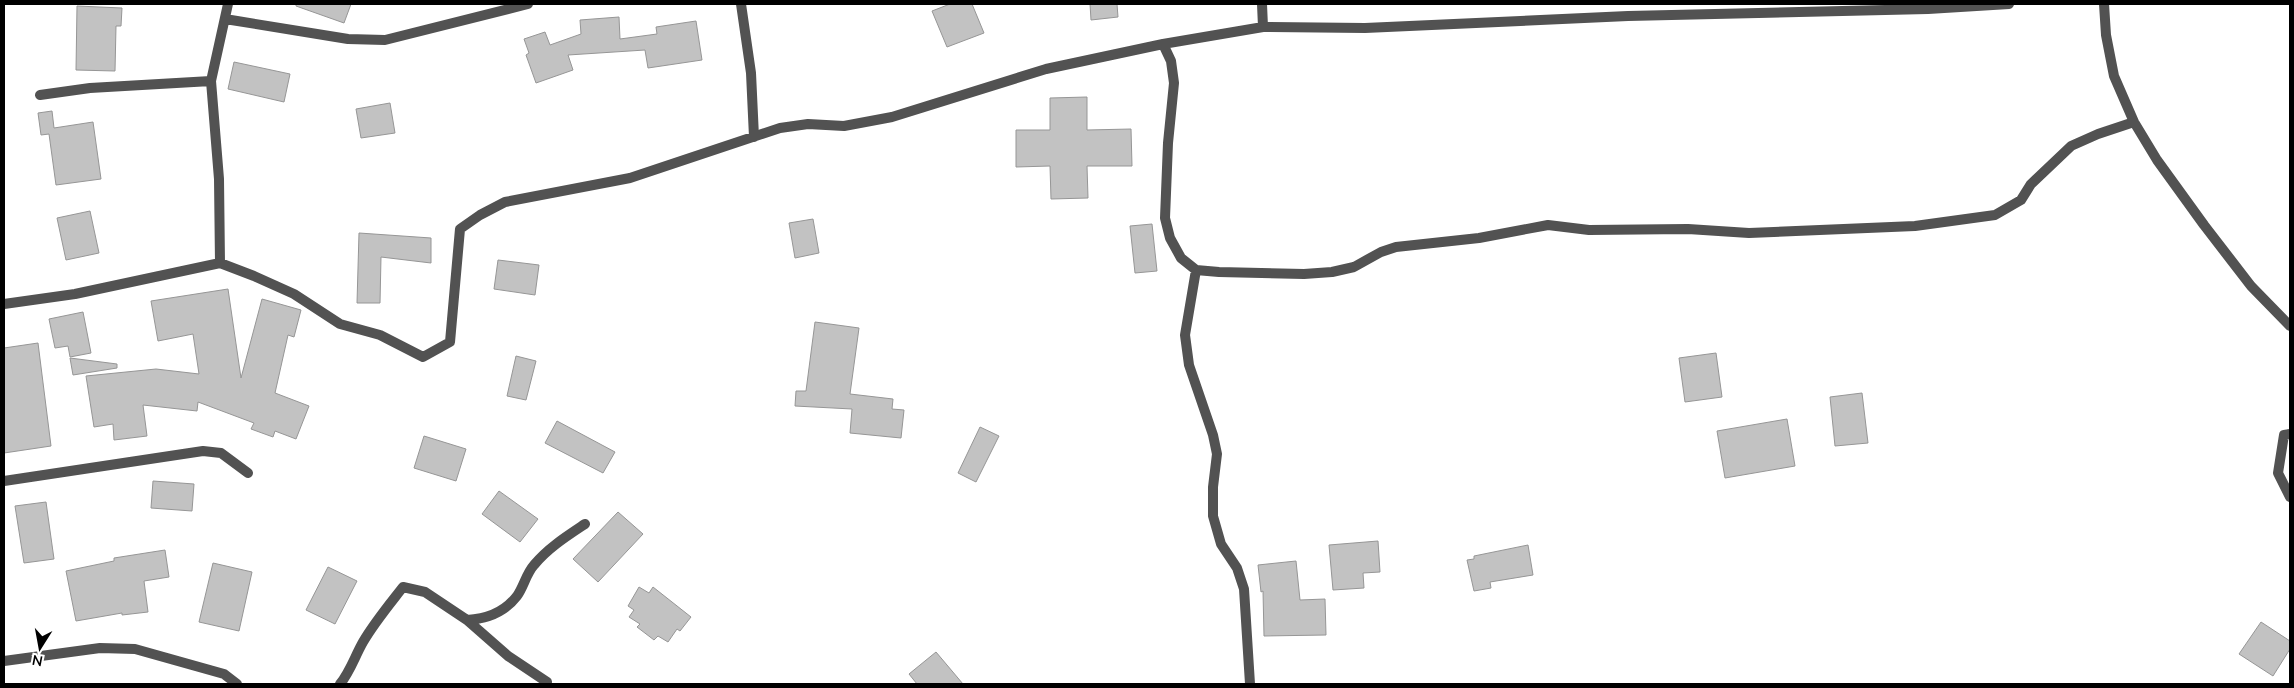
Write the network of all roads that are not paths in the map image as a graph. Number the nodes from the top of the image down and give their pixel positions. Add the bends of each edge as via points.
1 (228, 4) edge
2 (528, 4) edge
3 (741, 4) edge
4 (1262, 4) edge
5 (2009, 4) edge
6 (2104, 4) edge
7 (225, 19) junction
8 (1263, 27) junction
9 (1162, 44) junction
10 (211, 81) junction
11 (40, 95) dead end
12 (2134, 122) junction
13 (754, 137) junction
14 (220, 263) junction
15 (1196, 270) junction
16 (4, 304) edge
17 (2290, 326) edge
18 (2290, 434) edge
19 (248, 473) dead end
20 (4, 481) edge
21 (2290, 497) edge
22 (585, 524) dead end
23 (467, 620) junction
24 (4, 661) edge
25 (547, 682) dead end
26 (237, 684) edge
27 (340, 684) edge
28 (1250, 684) edge

1 - 7 street
2 - 7 street via 385,40 348,39
3 - 13 street via 751,73
4 - 8 street
5 - 8 street via 1928,10 1628,16 1364,28
6 - 12 street via 2114,76
7 - 10 street
8 - 9 street
9 - 13 street via 1046,69 892,117 844,126 808,124 780,128
9 - 15 street via 1171,61 1174,83 1165,218 1170,238 1181,258
10 - 11 street via 90,88
10 - 14 street via 219,179
12 - 15 street via 2071,146 2031,184 2021,200 1995,215 1915,226 1749,233 1688,229 1589,230 1548,225 1479,238 1396,247 1354,268 1332,272
12 - 17 street via 2204,226 2251,286
13 - 14 street via 630,178 505,202 480,215 460,229 450,342 423,357 380,334 340,324 294,294
14 - 16 street via 75,294
15 - 28 street via 1185,335 1189,366 1217,454 1213,516 1221,544 1237,568 1244,589
18 - 21 street via 2284,435 2278,473
19 - 20 street via 221,453 203,451
22 - 23 street via 553,546 532,566 517,596 498,614
23 - 25 street via 508,656
23 - 27 street via 425,592 403,587 373,625
24 - 26 street via 100,648 135,649 224,674

